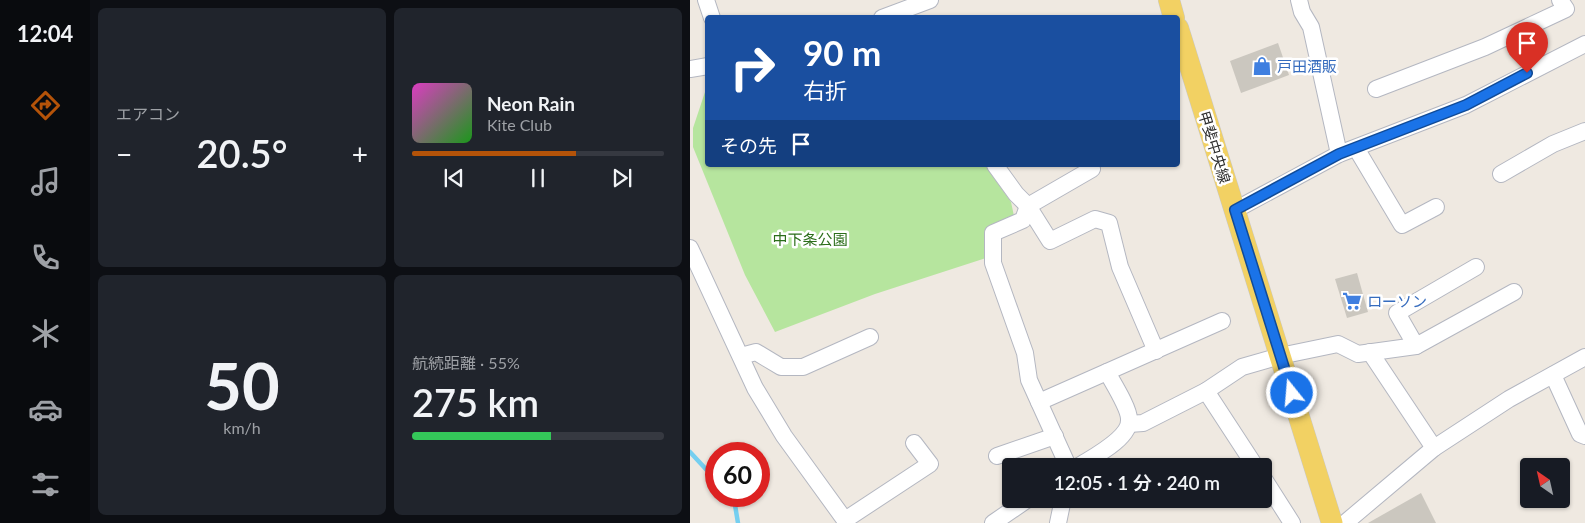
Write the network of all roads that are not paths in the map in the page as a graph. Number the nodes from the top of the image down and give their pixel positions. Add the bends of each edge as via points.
1 (706, 0) edge
2 (1169, 0) edge
3 (1299, 0) edge
4 (1560, 0) edge
5 (926, 7) edge
6 (711, 15) edge
7 (894, 15) edge
8 (1173, 15) edge
9 (1180, 34) edge
10 (1585, 44) edge
11 (705, 66) edge
12 (690, 69) edge
13 (1376, 89) dead end
14 (1585, 131) edge
15 (1356, 148) junction
16 (1339, 154) junction
17 (997, 167) edge
18 (1092, 169) dead end
19 (1501, 174) dead end
20 (1028, 206) junction
21 (1436, 207) dead end
22 (1235, 210) junction
23 (690, 248) edge
24 (1476, 267) dead end
25 (1514, 292) dead end
26 (1222, 321) dead end
27 (870, 337) dead end
28 (1416, 346) junction
29 (1156, 351) junction
30 (1370, 352) junction
31 (741, 356) junction
32 (1280, 356) junction
33 (1585, 357) edge
34 (1107, 372) junction
35 (1553, 375) junction
36 (1206, 390) junction
37 (1039, 402) junction
38 (1129, 424) junction
39 (1054, 436) junction
40 (1585, 436) edge
41 (914, 443) dead end
42 (1434, 448) junction
43 (997, 456) dead end
44 (1064, 458) edge
45 (1092, 458) edge
46 (1250, 458) edge
47 (1272, 492) edge
48 (1015, 508) edge
49 (1061, 508) edge
50 (846, 522) edge
51 (993, 523) edge
52 (1058, 523) edge
53 (1292, 523) edge
54 (1332, 523) edge
55 (1345, 523) edge

1 - 6 street
2 - 8 main road
3 - 16 street via 1311,27
4 - 13 street via 1566,10 1485,47
5 - 7 street
9 - 22 main road, 甲斐中央線
10 - 15 street via 1466,105
11 - 12 street
14 - 19 street via 1553,144
15 - 16 street
15 - 21 street via 1402,225
16 - 22 street
17 - 20 street
18 - 20 street
20 - 29 street via 1050,241 1095,220 1109,223 1120,267
20 - 37 street via 1023,220 993,233 993,263 1025,352 1029,380
22 - 32 main road, 甲斐中央線
23 - 31 street
24 - 28 street via 1397,313
25 - 28 street
26 - 29 street
27 - 31 street via 803,368 781,367 756,352
28 - 30 street
29 - 34 street
30 - 32 street via 1358,354 1338,344
30 - 42 street
31 - 50 street via 755,388 784,436
32 - 36 street via 1242,367
32 - 54 main road, 甲斐中央線
33 - 35 street
34 - 37 street
34 - 38 street via 1128,412
35 - 40 street via 1580,434
35 - 42 street via 1509,399
36 - 38 street via 1143,423
36 - 46 street
37 - 39 street
38 - 45 street via 1121,437
39 - 43 street
39 - 44 street
41 - 50 street via 930,464
42 - 55 street
47 - 53 street
48 - 51 street
49 - 52 street

